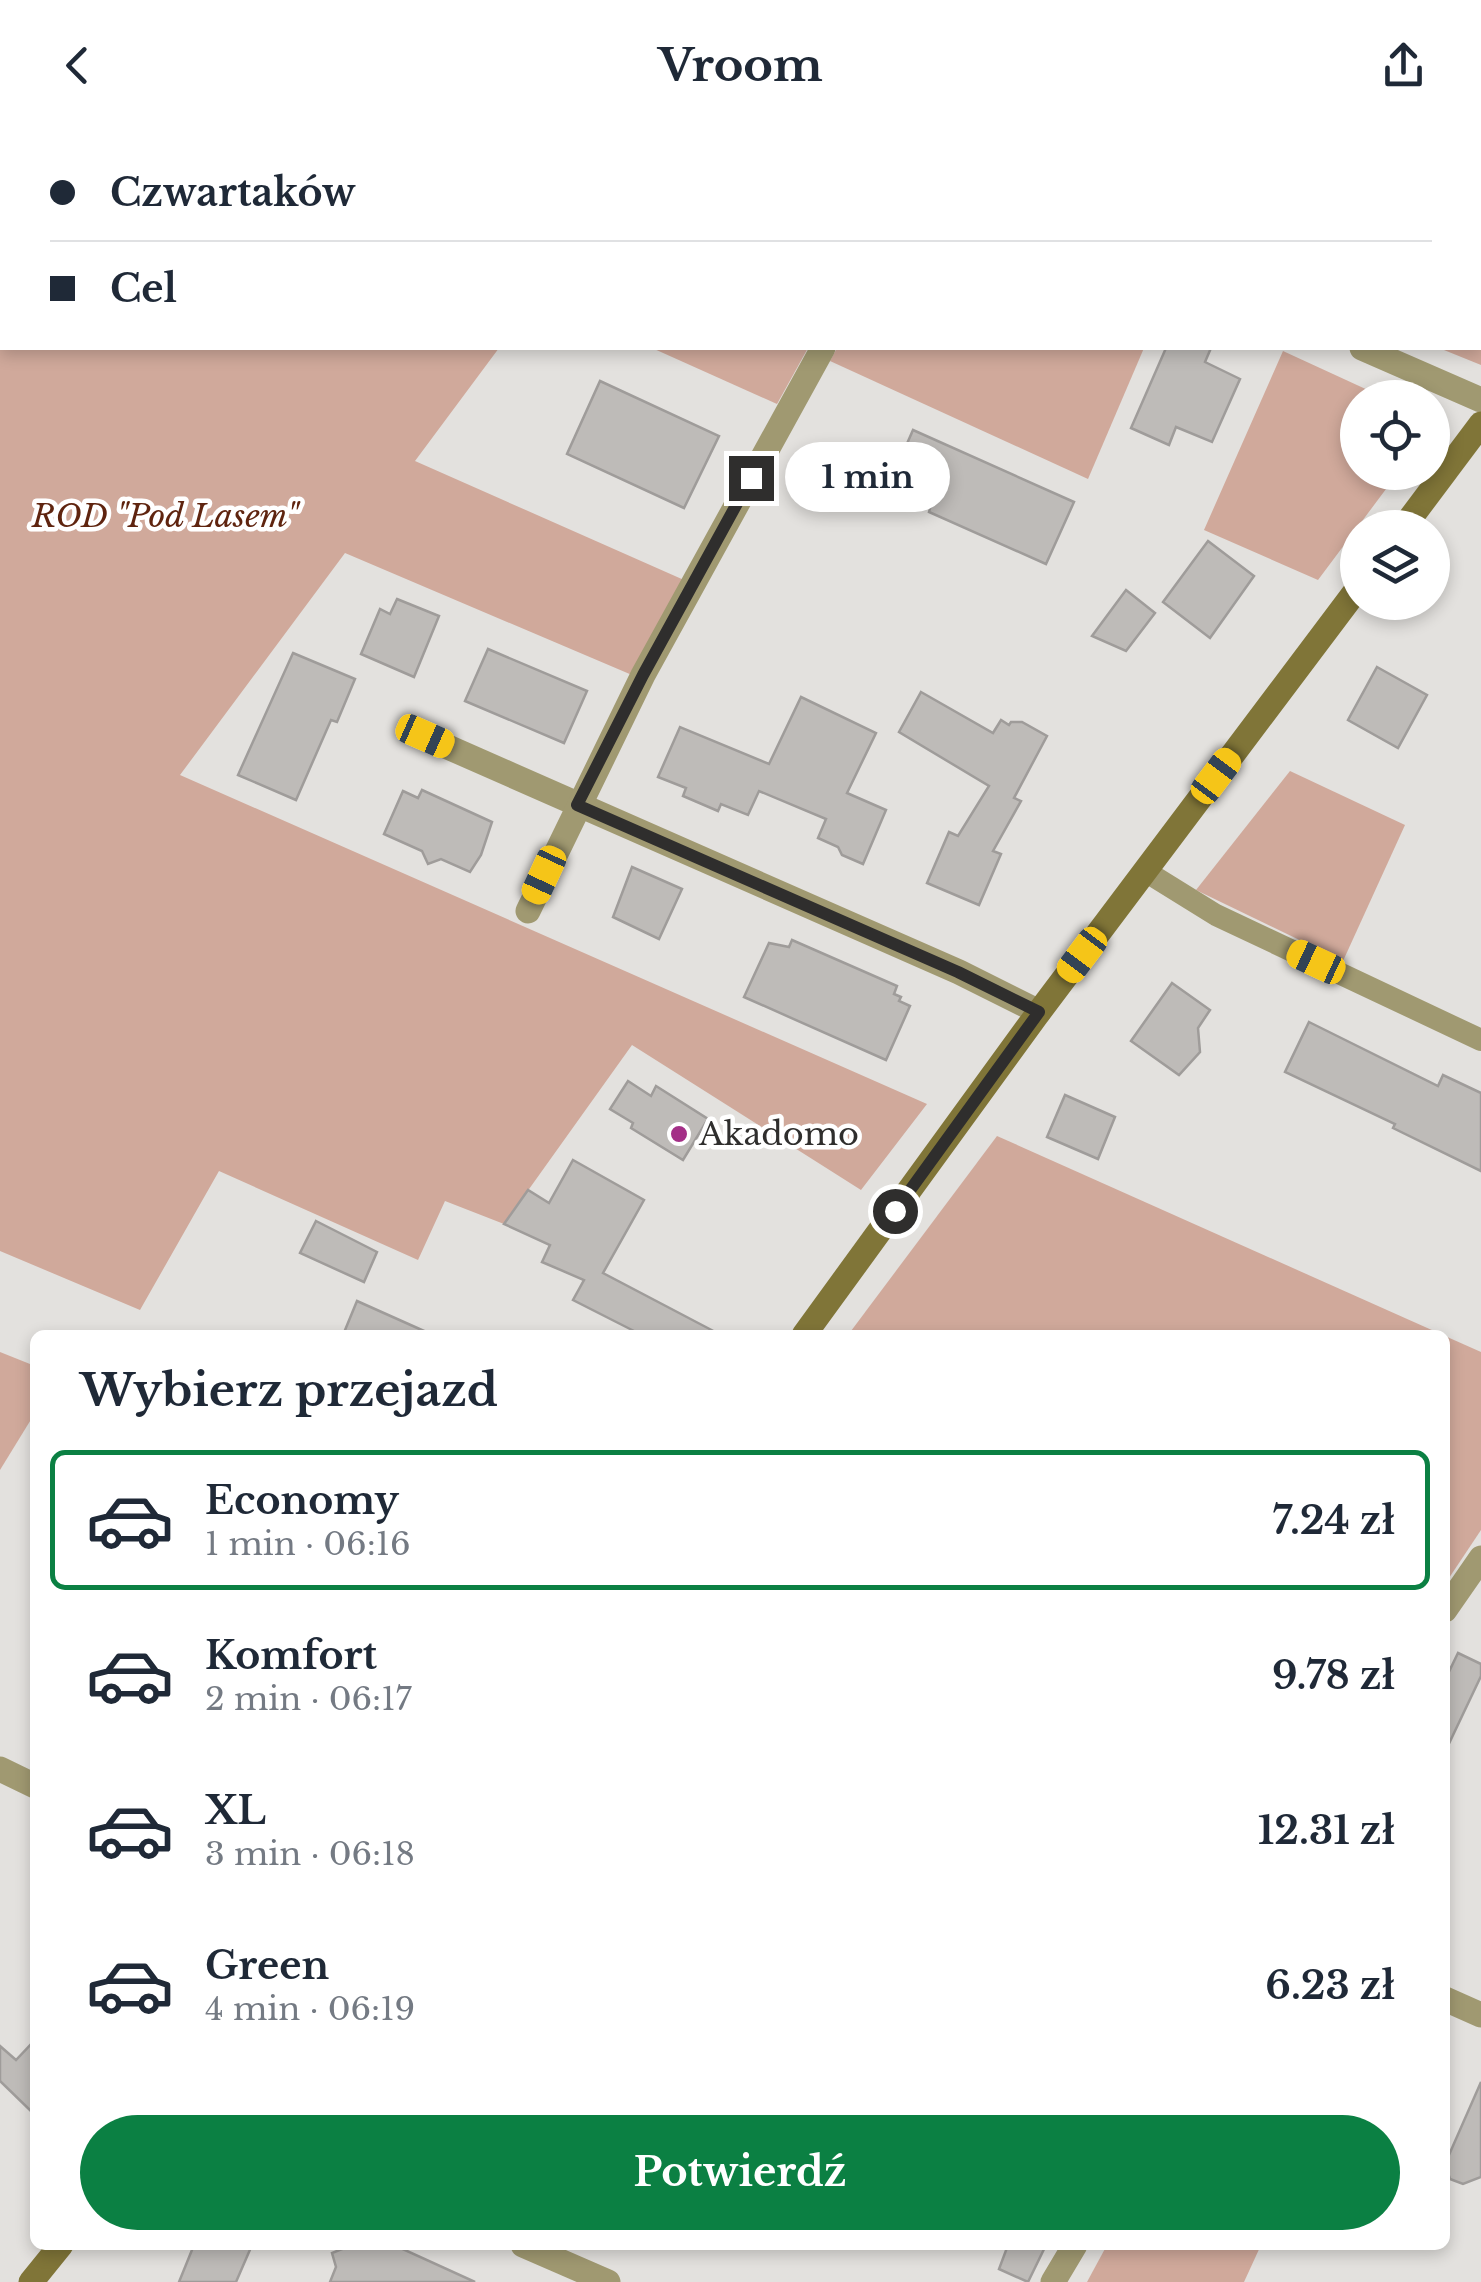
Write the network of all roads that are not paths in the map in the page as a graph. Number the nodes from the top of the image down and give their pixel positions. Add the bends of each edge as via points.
1 (822, 350) edge
2 (1367, 350) edge
3 (1481, 400) edge
4 (1481, 424) edge
5 (1416, 510) edge
6 (1340, 612) edge
7 (425, 736) dead end
8 (577, 805) junction
9 (1145, 870) junction
10 (528, 910) dead end
11 (1039, 1012) junction
12 (1481, 1040) edge
13 (808, 1330) edge
14 (1481, 1558) edge
15 (1450, 1603) edge
16 (0, 1769) edge
17 (30, 1784) edge
18 (1450, 2001) edge
19 (1481, 2015) edge
20 (58, 2250) edge
21 (534, 2250) edge
22 (1072, 2250) edge
23 (31, 2282) edge
24 (608, 2282) edge
25 (1053, 2282) edge

1 - 8 street
2 - 3 street
4 - 5 street
6 - 9 street
7 - 8 street
8 - 10 street
8 - 11 street
9 - 11 street
9 - 12 lane via 1216,915
11 - 13 street
14 - 15 street
16 - 17 street
18 - 19 street
20 - 23 street
21 - 24 street
22 - 25 street

